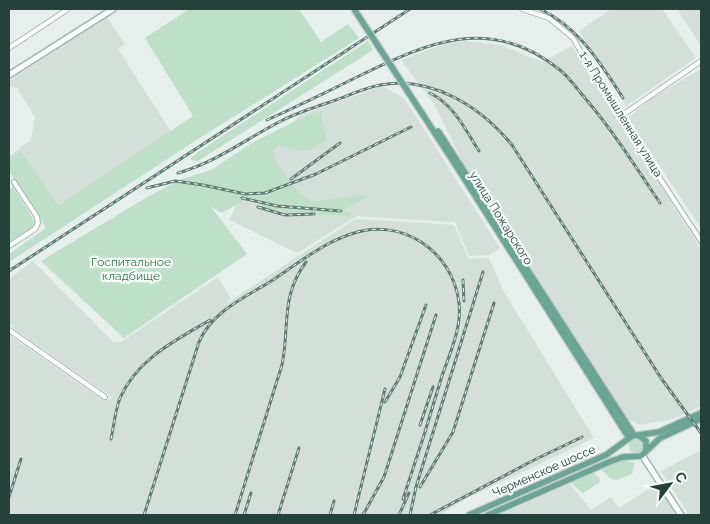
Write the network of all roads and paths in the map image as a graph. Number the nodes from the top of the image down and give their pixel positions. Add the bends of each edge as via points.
1 (68, 9) edge
2 (354, 9) edge
3 (358, 9) edge
4 (522, 9) edge
5 (109, 10) edge
6 (9, 48) edge
7 (701, 61) edge
8 (9, 75) edge
9 (621, 116) junction
10 (458, 166) junction
11 (14, 182) dead end
12 (701, 241) edge
13 (9, 246) edge
14 (9, 330) edge
15 (104, 397) dead end
16 (701, 413) edge
17 (701, 419) edge
18 (631, 438) junction
19 (644, 454) junction
20 (633, 456) junction
21 (469, 515) edge
22 (488, 515) edge
23 (681, 515) edge

1 - 6 street
2 - 10 main road, улица Пожарского, bridge
3 - 10 main road, улица Пожарского, bridge
4 - 9 street, 1-я Промышленная улица via 549,18 566,31
5 - 8 street
7 - 9 street
9 - 12 street, 1-я Промышленная улица
10 - 18 main road, улица Пожарского
11 - 13 street via 37,217 38,224
14 - 15 street
16 - 18 main road, Черменское шоссе via 659,432
17 - 19 main road via 660,438
18 - 19 main road via 646,441
18 - 20 main road via 626,450
18 - 21 main road, Черменское шоссе via 606,454
19 - 20 main road, Черменское шоссе
19 - 23 street
20 - 22 main road, Черменское шоссе via 609,462

